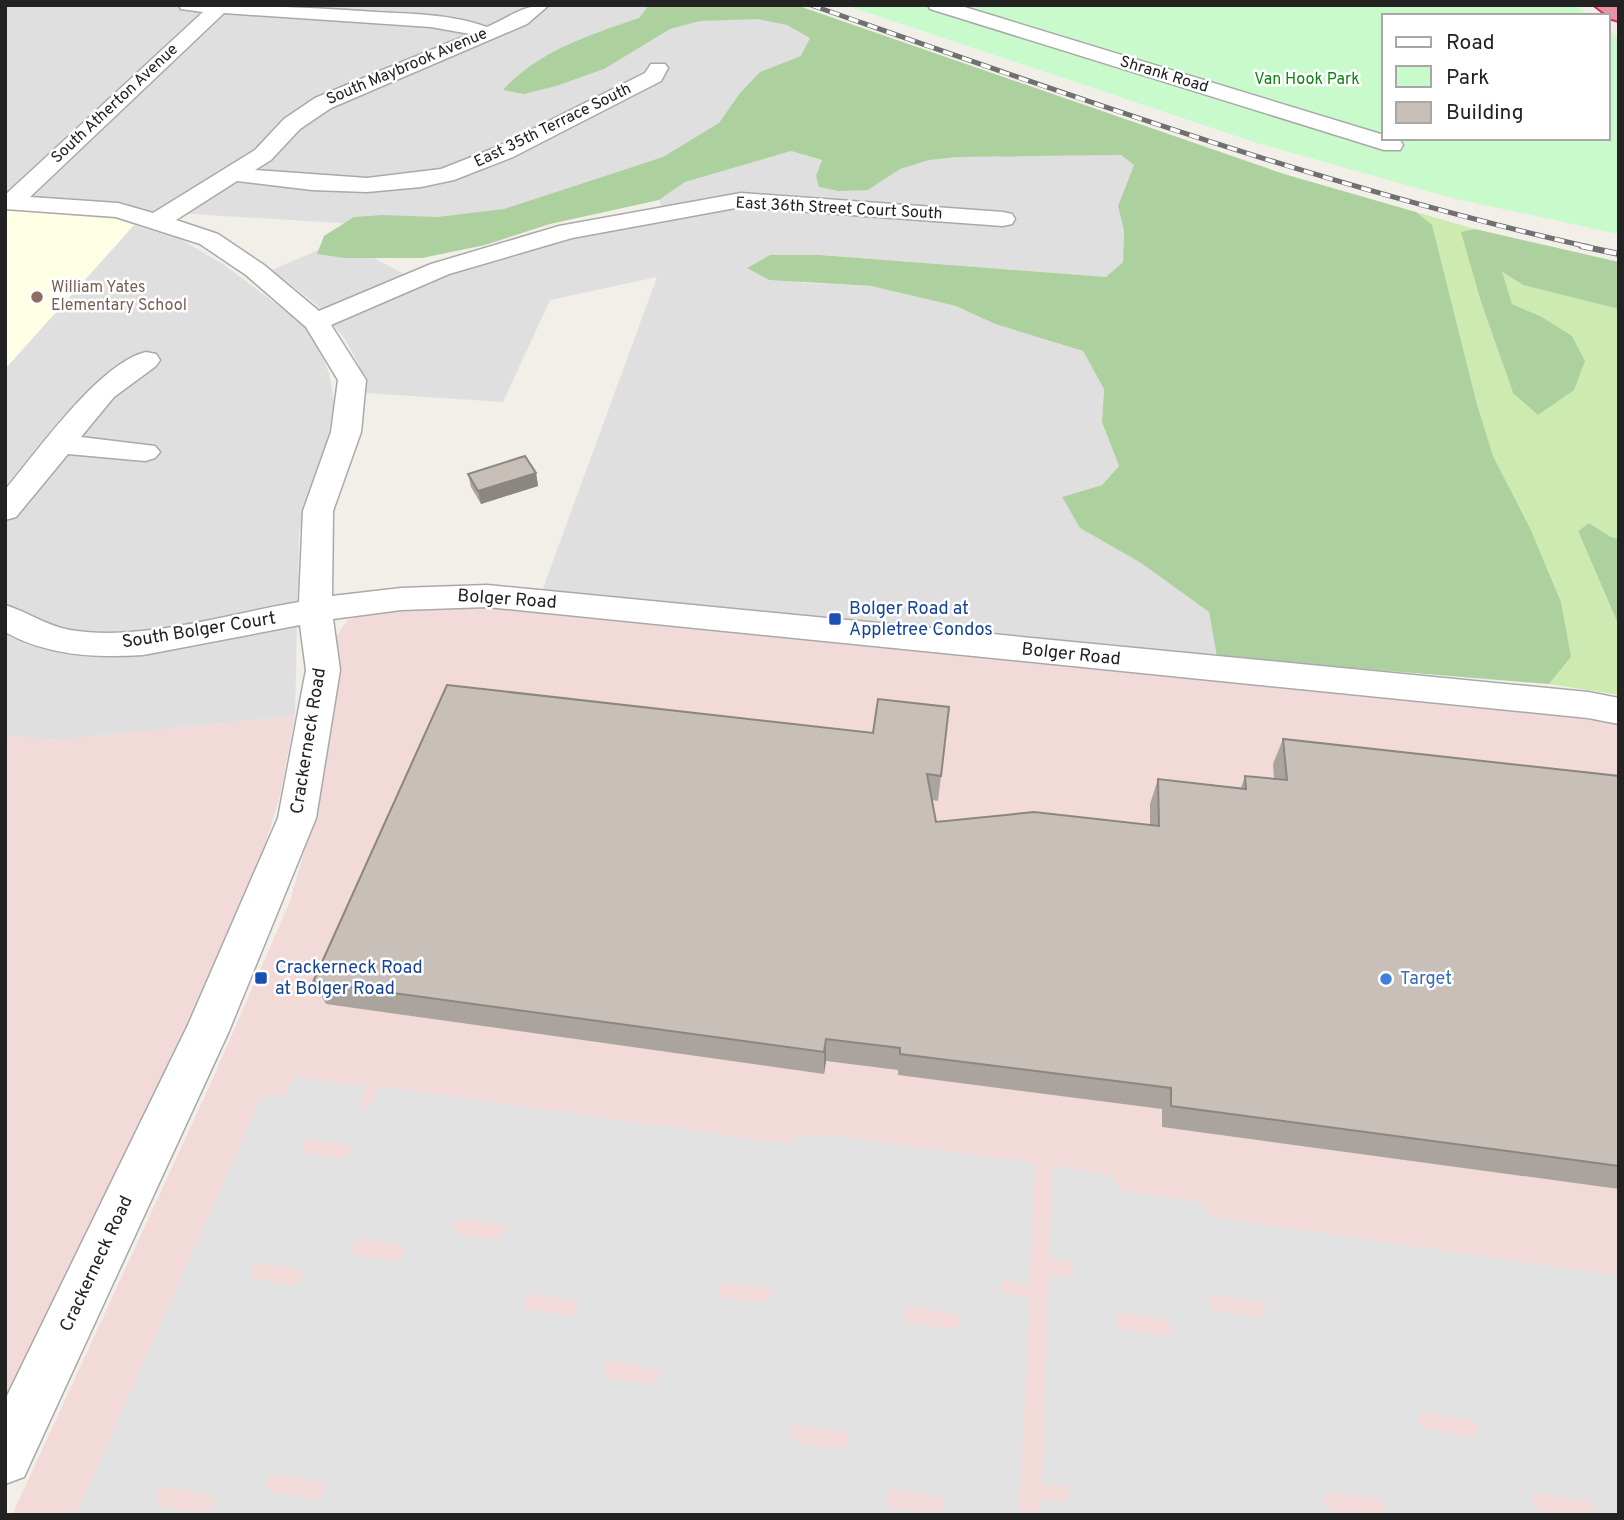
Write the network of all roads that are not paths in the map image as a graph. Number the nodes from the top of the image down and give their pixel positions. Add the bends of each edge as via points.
1 (188, 5) edge
2 (937, 5) edge
3 (1604, 5) edge
4 (220, 6) edge
5 (533, 11) edge
6 (1619, 15) edge
7 (486, 33) junction
8 (658, 68) dead end
9 (1392, 145) dead end
10 (233, 174) junction
11 (8, 202) edge
12 (1003, 219) dead end
13 (155, 223) junction
14 (316, 321) junction
15 (146, 360) dead end
16 (60, 444) junction
17 (145, 453) dead end
18 (5, 510) edge
19 (315, 612) junction
20 (5, 617) edge
21 (1619, 711) edge
22 (5, 1458) edge

1 - 4 street
2 - 9 street, Shrank Road
3 - 6 highway
4 - 7 street via 431,20
4 - 11 street, South Atherton Avenue
5 - 7 street, South Maybrook Avenue
7 - 10 street, South Maybrook Avenue via 323,103 292,124 263,155
8 - 10 street, East 35th Terrace South via 654,77 486,162 446,176 372,183 299,182
10 - 13 street, South Maybrook Avenue
11 - 13 street, Crackerneck Road via 118,210
12 - 14 street, East 36th Street Court South via 741,200 568,231 440,269
13 - 14 street, Crackerneck Road via 209,239 256,270
14 - 19 street, Crackerneck Road via 352,380 346,432 318,511
15 - 16 street via 104,391
16 - 17 street
16 - 18 street
19 - 20 street, South Bolger Court via 106,646 49,639
19 - 21 street, Bolger Road via 440,595 488,596
19 - 22 street, Crackerneck Road via 323,670 297,818 207,1031

